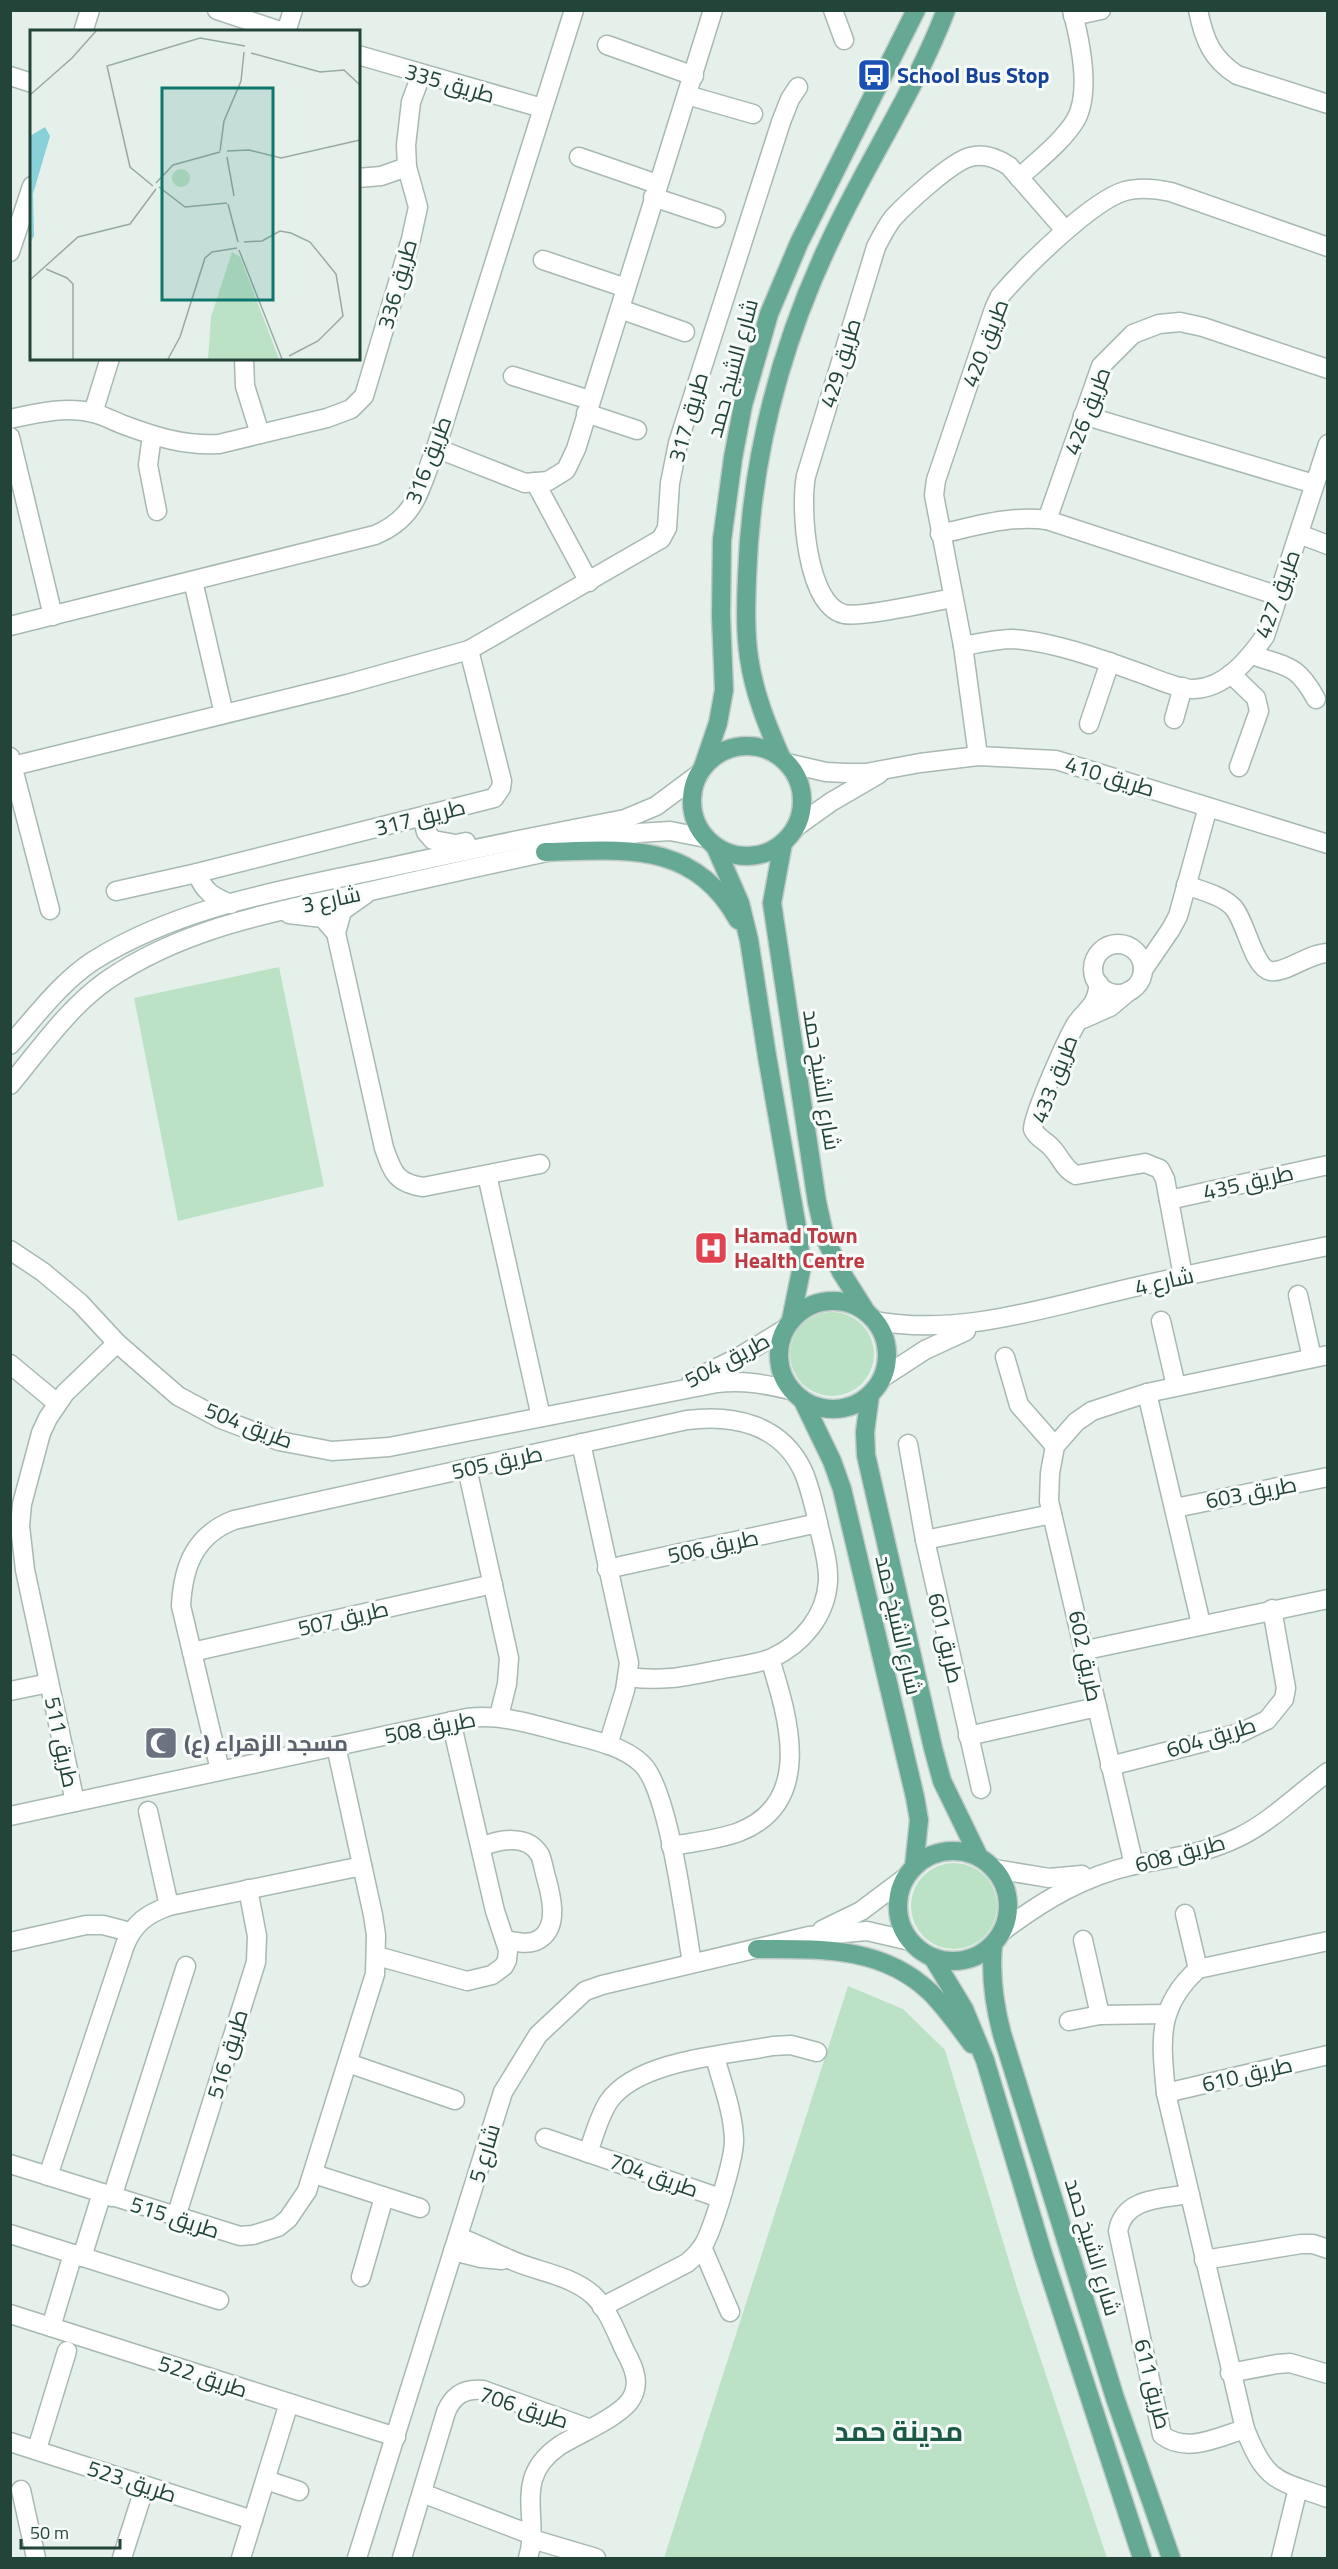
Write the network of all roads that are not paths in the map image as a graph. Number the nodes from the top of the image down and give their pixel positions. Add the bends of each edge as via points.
1 (90, 10) edge
2 (217, 10) edge
3 (293, 10) edge
4 (574, 10) edge
5 (713, 10) edge
6 (833, 10) edge
7 (916, 10) edge
8 (946, 10) edge
9 (1101, 10) edge
10 (1198, 10) edge
11 (1073, 13) edge
12 (84, 30) edge
13 (278, 30) edge
14 (285, 30) edge
15 (844, 40) dead end
16 (607, 45) dead end
17 (360, 57) edge
18 (421, 75) junction
19 (10, 76) edge
20 (694, 76) junction
21 (30, 82) edge
22 (798, 87) dead end
23 (687, 95) junction
24 (1328, 104) edge
25 (542, 108) junction
26 (753, 114) dead end
27 (579, 157) dead end
28 (406, 167) junction
29 (360, 178) edge
30 (1020, 178) junction
31 (655, 190) junction
32 (30, 192) edge
33 (716, 218) dead end
34 (1065, 231) junction
35 (1328, 247) edge
36 (10, 252) edge
37 (543, 260) dead end
38 (626, 288) junction
39 (620, 309) junction
40 (685, 332) dead end
41 (109, 360) edge
42 (244, 360) edge
43 (1328, 369) edge
44 (513, 376) dead end
45 (588, 407) junction
46 (93, 413) junction
47 (1083, 416) junction
48 (10, 419) edge
49 (637, 430) dead end
50 (260, 434) junction
51 (152, 435) junction
52 (10, 437) edge
53 (1328, 444) edge
54 (436, 448) junction
55 (535, 482) junction
56 (1314, 484) junction
57 (17, 494) edge
58 (157, 511) dead end
59 (1047, 520) junction
60 (940, 534) junction
61 (1299, 534) junction
62 (1328, 545) edge
63 (193, 581) junction
64 (589, 582) junction
65 (1279, 596) junction
66 (953, 598) junction
67 (53, 616) junction
68 (10, 626) edge
69 (963, 646) junction
70 (469, 650) junction
71 (1252, 655) junction
72 (1110, 662) junction
73 (1231, 674) junction
74 (1183, 687) junction
75 (1316, 699) dead end
76 (224, 714) junction
77 (1174, 719) dead end
78 (1089, 724) dead end
79 (978, 756) junction
80 (784, 760) junction
81 (12, 762) edge
82 (1239, 767) dead end
83 (701, 770) junction
84 (885, 770) junction
85 (1208, 807) junction
86 (422, 817) junction
87 (796, 827) junction
88 (554, 832) junction
89 (710, 842) junction
90 (783, 843) junction
91 (1328, 844) edge
92 (545, 852) junction
93 (197, 873) junction
94 (1186, 885) junction
95 (116, 891) dead end
96 (369, 891) junction
97 (231, 904) junction
98 (50, 910) dead end
99 (266, 914) junction
100 (190, 916) junction
101 (336, 933) junction
102 (749, 940) junction
103 (1161, 943) junction
104 (1134, 949) junction
105 (1328, 953) edge
106 (1143, 970) junction
107 (1099, 984) junction
108 (1129, 991) junction
109 (1078, 1021) junction
110 (10, 1045) edge
111 (10, 1084) edge
112 (540, 1164) dead end
113 (1328, 1164) edge
114 (487, 1175) junction
115 (1169, 1200) junction
116 (1328, 1246) edge
117 (10, 1250) edge
118 (1183, 1276) junction
119 (1298, 1295) dead end
120 (871, 1317) junction
121 (1001, 1318) junction
122 (1161, 1321) dead end
123 (788, 1324) junction
124 (117, 1343) junction
125 (1320, 1357) edge
126 (1005, 1358) dead end
127 (10, 1364) edge
128 (882, 1378) junction
129 (1176, 1386) junction
130 (668, 1391) junction
131 (1147, 1393) junction
132 (870, 1395) junction
133 (797, 1396) junction
134 (57, 1403) junction
135 (541, 1417) junction
136 (581, 1443) junction
137 (908, 1444) dead end
138 (1055, 1446) junction
139 (467, 1468) junction
140 (1328, 1477) edge
141 (1176, 1508) junction
142 (1052, 1514) junction
143 (818, 1523) junction
144 (925, 1540) junction
145 (607, 1569) junction
146 (493, 1584) junction
147 (1328, 1599) edge
148 (1272, 1609) junction
149 (1201, 1624) junction
150 (1086, 1650) junction
151 (192, 1652) junction
152 (770, 1659) junction
153 (628, 1677) junction
154 (50, 1683) junction
155 (10, 1691) edge
156 (1097, 1707) junction
157 (499, 1716) junction
158 (451, 1721) junction
159 (968, 1736) junction
160 (608, 1745) junction
161 (336, 1746) junction
162 (1110, 1766) junction
163 (220, 1770) junction
164 (1328, 1772) edge
165 (981, 1789) dead end
166 (75, 1802) junction
167 (148, 1811) dead end
168 (10, 1816) edge
169 (671, 1846) junction
170 (482, 1847) junction
171 (979, 1857) junction
172 (362, 1866) junction
173 (1127, 1867) junction
174 (995, 1869) junction
175 (909, 1872) junction
176 (248, 1889) junction
177 (169, 1906) junction
178 (1185, 1914) dead end
179 (1004, 1930) junction
180 (130, 1932) junction
181 (809, 1936) junction
182 (505, 1940) junction
183 (1083, 1940) dead end
184 (910, 1941) junction
185 (1328, 1941) edge
186 (10, 1942) edge
187 (993, 1945) junction
188 (757, 1949) junction
189 (377, 1956) junction
190 (933, 1958) junction
191 (692, 1963) junction
192 (186, 1966) dead end
193 (1198, 1969) junction
194 (1165, 2014) junction
195 (1100, 2015) junction
196 (1069, 2021) dead end
197 (817, 2052) dead end
198 (1328, 2055) edge
199 (715, 2057) junction
200 (985, 2060) junction
201 (348, 2063) junction
202 (1166, 2093) junction
203 (455, 2100) dead end
204 (545, 2138) dead end
205 (588, 2153) junction
206 (10, 2164) edge
207 (314, 2174) junction
208 (48, 2176) junction
209 (1190, 2194) junction
210 (107, 2195) junction
211 (384, 2197) junction
212 (720, 2198) junction
213 (420, 2208) dead end
214 (176, 2217) junction
215 (10, 2234) edge
216 (456, 2244) junction
217 (702, 2247) junction
218 (1328, 2249) edge
219 (77, 2255) junction
220 (1204, 2260) junction
221 (361, 2277) dead end
222 (219, 2300) dead end
223 (602, 2307) junction
224 (730, 2312) dead end
225 (10, 2314) edge
226 (51, 2327) junction
227 (67, 2351) dead end
228 (1230, 2373) junction
229 (1328, 2373) edge
230 (289, 2403) junction
231 (588, 2428) junction
232 (1245, 2429) junction
233 (396, 2437) junction
234 (10, 2442) edge
235 (37, 2449) junction
236 (266, 2480) junction
237 (145, 2486) junction
238 (1298, 2488) junction
239 (21, 2490) dead end
240 (299, 2491) dead end
241 (422, 2493) junction
242 (1328, 2498) edge
243 (253, 2520) junction
244 (532, 2537) junction
245 (247, 2557) edge
246 (36, 2559) edge
247 (122, 2559) edge
248 (357, 2559) edge
249 (402, 2559) edge
250 (528, 2559) edge
251 (596, 2559) edge
252 (1142, 2559) edge
253 (1171, 2559) edge
254 (1281, 2559) edge

1 - 12 street
2 - 13 street
3 - 14 street
4 - 25 street, طريق 316
5 - 20 street
6 - 15 street
7 - 83 main road, شارع الشيخ حمد via 799,243 769,314 743,405 722,540 724,690 718,723
8 - 80 main road, شارع الشيخ حمد via 918,75 818,267 792,331 767,419 748,546 746,620 756,693
9 - 11 street
10 - 24 street via 1207,45 1225,67 1237,75
11 - 30 street via 1084,84 1081,108 1068,130
16 - 20 street
17 - 18 street, طريق 335
18 - 25 street, طريق 335
18 - 28 street, طريق 336 via 411,102
19 - 21 street
20 - 23 street
22 - 64 street, طريق 317 via 789,99 678,443 665,534 657,543
23 - 26 street
23 - 31 street
25 - 54 street, طريق 316
27 - 31 street
28 - 29 street via 381,176
28 - 50 street, طريق 336 via 418,207 364,396 351,409 335,415
30 - 34 street, طريق 429
30 - 66 street, طريق 429 via 1000,160 970,157 944,172 893,219 876,247 803,490 807,542 818,586 835,611 853,615
31 - 33 street
31 - 38 street
32 - 36 street
34 - 35 street, طريق 420 via 1116,194 1156,189
34 - 60 street, طريق 420 via 1010,284 994,309 936,480 934,495
37 - 38 street
38 - 39 street
39 - 40 street
39 - 45 street
41 - 46 street
42 - 50 street via 244,386
43 - 47 street, طريق 426 via 1203,327 1180,322 1159,324 1133,334 1101,366
44 - 45 street
45 - 49 street
45 - 55 street via 566,470 548,481
46 - 48 street, طريق 336 via 50,410
46 - 51 street, طريق 336
47 - 56 street
47 - 59 street, طريق 426
50 - 51 street, طريق 336 via 202,445
51 - 58 street via 148,465
52 - 57 street
53 - 56 street, طريق 427
54 - 55 street via 525,483
54 - 63 street, طريق 316 via 412,508 393,527 375,535
55 - 64 street
56 - 61 street, طريق 427
57 - 67 street
59 - 60 street via 1003,519
59 - 65 street
60 - 66 street, طريق 420
61 - 62 street
61 - 65 street, طريق 427
63 - 67 street, طريق 316
63 - 76 street
64 - 70 street, طريق 317
65 - 71 street, طريق 427 via 1265,636
66 - 69 street, طريق 420
67 - 68 street, طريق 316
69 - 72 street, طريق 427 via 1028,640
69 - 79 street, طريق 420
70 - 76 street, طريق 317
70 - 86 street, طريق 317 via 501,788 488,801
71 - 73 street, طريق 427
71 - 75 street via 1299,674
72 - 74 street, طريق 427
72 - 78 street
73 - 74 street, طريق 427 via 1215,685 1191,690
73 - 82 street via 1256,698 1259,711
74 - 77 street
76 - 81 street, طريق 317
79 - 84 street, طريق 410
79 - 85 street, طريق 410 via 1056,759
80 - 83 main road via 761,748 740,746 720,753
80 - 84 street, طريق 410 via 836,773
80 - 87 main road via 801,786 801,814
81 - 98 street, طريق 317
83 - 88 street, شارع 3 via 680,790 646,812
83 - 89 main road via 693,787 692,807 698,827
84 - 87 street, طريق 410
85 - 91 street, طريق 410
85 - 94 street
86 - 88 street via 426,832 442,843 456,844 514,831
86 - 93 street, طريق 317
87 - 90 main road
88 - 97 street, شارع 3
89 - 90 main road via 742,856 770,851
89 - 92 street, شارع 3 via 670,831 638,833
89 - 102 main road via 740,903
90 - 120 main road, شارع الشيخ حمد via 772,903 817,1202 825,1238 841,1272
92 - 96 street, شارع 3
92 - 102 main road via 616,850 669,858 692,869 725,897
93 - 95 street, طريق 317
93 - 97 street via 207,892
93 - 100 street via 199,888
94 - 103 street via 1175,923
94 - 105 street via 1233,907 1265,969 1277,971 1316,954
96 - 99 street, شارع 3
96 - 101 street via 342,911
97 - 100 street, شارع 3
99 - 101 street via 323,918
99 - 111 street, شارع 3 via 196,935 154,953 105,982 66,1018
100 - 110 street, شارع 3 via 133,939 93,962 71,978
101 - 114 street via 391,1168 398,1179 423,1187
102 - 123 main road via 799,1239 801,1271
103 - 104 street
103 - 106 street
104 - 106 street
104 - 107 street via 1114,944 1099,953 1093,970
106 - 108 street via 1140,980
107 - 108 street via 1116,993
107 - 109 street, طريق 433 via 1095,1001
108 - 109 street, طريق 433 via 1103,1011
109 - 115 street, طريق 433 via 1034,1123 1034,1132 1076,1175 1144,1162 1155,1166 1163,1174
112 - 114 street
113 - 115 street, طريق 435
114 - 135 street
115 - 118 street, طريق 433
116 - 118 street, شارع 4
117 - 124 street, طريق 504 via 80,1303
118 - 121 street, شارع 4
119 - 125 street
120 - 121 street, شارع 4 via 910,1327 946,1327
120 - 123 main road via 849,1303 828,1301 808,1307
120 - 128 main road via 887,1349
121 - 128 street, شارع 4 via 950,1337
122 - 129 street
123 - 130 street, طريق 504 via 739,1358
123 - 133 main road via 778,1357 781,1375
124 - 134 street, طريق 511
124 - 135 street, طريق 504 via 178,1396 221,1419 279,1441 332,1451 389,1447
125 - 129 street
126 - 138 street via 1018,1405
127 - 134 street
128 - 132 main road
129 - 131 street
130 - 133 street, طريق 504 via 735,1381 760,1383
130 - 135 street, طريق 504
131 - 138 street via 1092,1411 1076,1422
131 - 141 street, طريق 603
132 - 133 main road via 842,1409 821,1408
132 - 171 main road, شارع الشيخ حمد via 864,1431 866,1455 930,1736 942,1781
133 - 175 main road, شارع الشيخ حمد via 842,1488 915,1797 919,1820
134 - 154 street, طريق 511 via 41,1434 29,1473 20,1526 25,1570
136 - 139 street, طريق 505
136 - 143 street, طريق 505 via 707,1417 748,1422 773,1436 792,1454 808,1484
136 - 145 street
137 - 144 street, طريق 601
138 - 142 street, طريق 602 via 1050,1473
139 - 146 street
139 - 151 street, طريق 505 via 218,1526 194,1551 182,1590 183,1622
140 - 141 street, طريق 603
141 - 149 street, طريق 603
142 - 144 street
142 - 150 street, طريق 602
143 - 145 street, طريق 506
143 - 152 street, طريق 505 via 828,1582 823,1606 810,1629 792,1647
144 - 159 street, طريق 601
145 - 153 street via 628,1650
146 - 151 street, طريق 507
146 - 157 street via 509,1658
147 - 148 street
148 - 149 street
148 - 162 street, طريق 604 via 1286,1688 1284,1699 1267,1720 1240,1733
149 - 150 street
150 - 156 street, طريق 602
151 - 163 street, طريق 505
152 - 153 street, طريق 505 via 670,1680
152 - 169 street via 789,1726 789,1771 783,1791 771,1809 741,1831
153 - 160 street
154 - 155 street, طريق 511
154 - 166 street, طريق 511
156 - 159 street
156 - 162 street, طريق 602
157 - 158 street, طريق 508
157 - 160 street, طريق 508
158 - 161 street, طريق 508
158 - 170 street
159 - 165 street, طريق 601
160 - 169 street, طريق 508 via 630,1755 652,1778
161 - 163 street, طريق 508
161 - 172 street, طريق 515
162 - 173 street, طريق 602
163 - 166 street, طريق 508
164 - 173 street, طريق 608 via 1241,1836 1208,1850
166 - 168 street, طريق 508
167 - 177 street
169 - 191 street, طريق 508
170 - 182 street
170 - 182 street via 507,1839 532,1847 540,1854 551,1895 551,1918 544,1935 530,1943
171 - 174 main road
171 - 175 main road via 960,1851 940,1852 922,1860
172 - 176 street
172 - 189 street, طريق 515
173 - 174 street, طريق 608 via 1049,1878
173 - 179 street, طريق 608 via 1071,1885
174 - 179 main road via 1008,1893
175 - 181 street, شارع 5 via 861,1911
175 - 184 main road via 897,1907 901,1926
176 - 177 street
176 - 214 street, طريق 516 via 257,1936 256,1962
177 - 180 street via 151,1912
178 - 193 street
179 - 187 main road
180 - 186 street via 86,1925
180 - 208 street
181 - 184 street, شارع 5 via 867,1931
181 - 188 street, شارع 5
182 - 189 street via 508,1954 504,1966 476,1980 458,1980
183 - 195 street
184 - 190 main road
185 - 193 street
187 - 190 main road via 965,1960
187 - 253 main road, شارع الشيخ حمد via 991,1968 1002,2034 1115,2398
188 - 191 street, شارع 5
188 - 200 main road via 848,1951 892,1965 940,2002
189 - 201 street, طريق 515
190 - 200 main road via 964,2009
191 - 216 street, شارع 5 via 585,1991 538,2035 503,2092
192 - 210 street
193 - 194 street via 1184,1981
194 - 195 street
194 - 202 street via 1162,2043
195 - 196 street
197 - 199 street, طريق 704 via 782,2044
198 - 202 street, طريق 610
199 - 205 street, طريق 704 via 650,2070 621,2089 604,2109
199 - 212 street, طريق 704 via 735,2142
200 - 252 main road via 1039,2242
201 - 203 street
201 - 207 street, طريق 515
202 - 209 street
204 - 205 street, طريق 704
205 - 212 street, طريق 704
206 - 208 street, طريق 515
207 - 211 street
207 - 214 street, طريق 515 via 288,2219 266,2232 240,2236
208 - 210 street, طريق 515
209 - 220 street
209 - 232 street, طريق 611 via 1136,2204 1125,2211 1118,2230 1161,2435 1190,2445
210 - 214 street, طريق 515
210 - 219 street
211 - 213 street
211 - 221 street
212 - 217 street, طريق 704
215 - 219 street
216 - 223 street via 481,2258 509,2260 569,2280
216 - 233 street, شارع 5
217 - 223 street, طريق 704 via 687,2263
217 - 224 street
218 - 220 street via 1301,2244
219 - 222 street
219 - 226 street
220 - 228 street
223 - 231 street via 634,2368 636,2385 623,2408
225 - 226 street, طريق 522
226 - 230 street, طريق 522
227 - 235 street
228 - 229 street via 1290,2363
228 - 232 street
230 - 233 street, طريق 522
230 - 236 street
231 - 241 street, طريق 706 via 483,2390 464,2391 449,2403
231 - 244 street via 550,2452 537,2468 529,2498
232 - 238 street via 1268,2474
233 - 248 street, شارع 5
234 - 235 street, طريق 523
235 - 237 street, طريق 523
236 - 240 street
236 - 243 street
237 - 243 street, طريق 523
237 - 247 street
238 - 242 street
238 - 254 street
239 - 246 street
241 - 244 street
241 - 249 street, طريق 706
243 - 245 street
244 - 250 street
244 - 251 street

